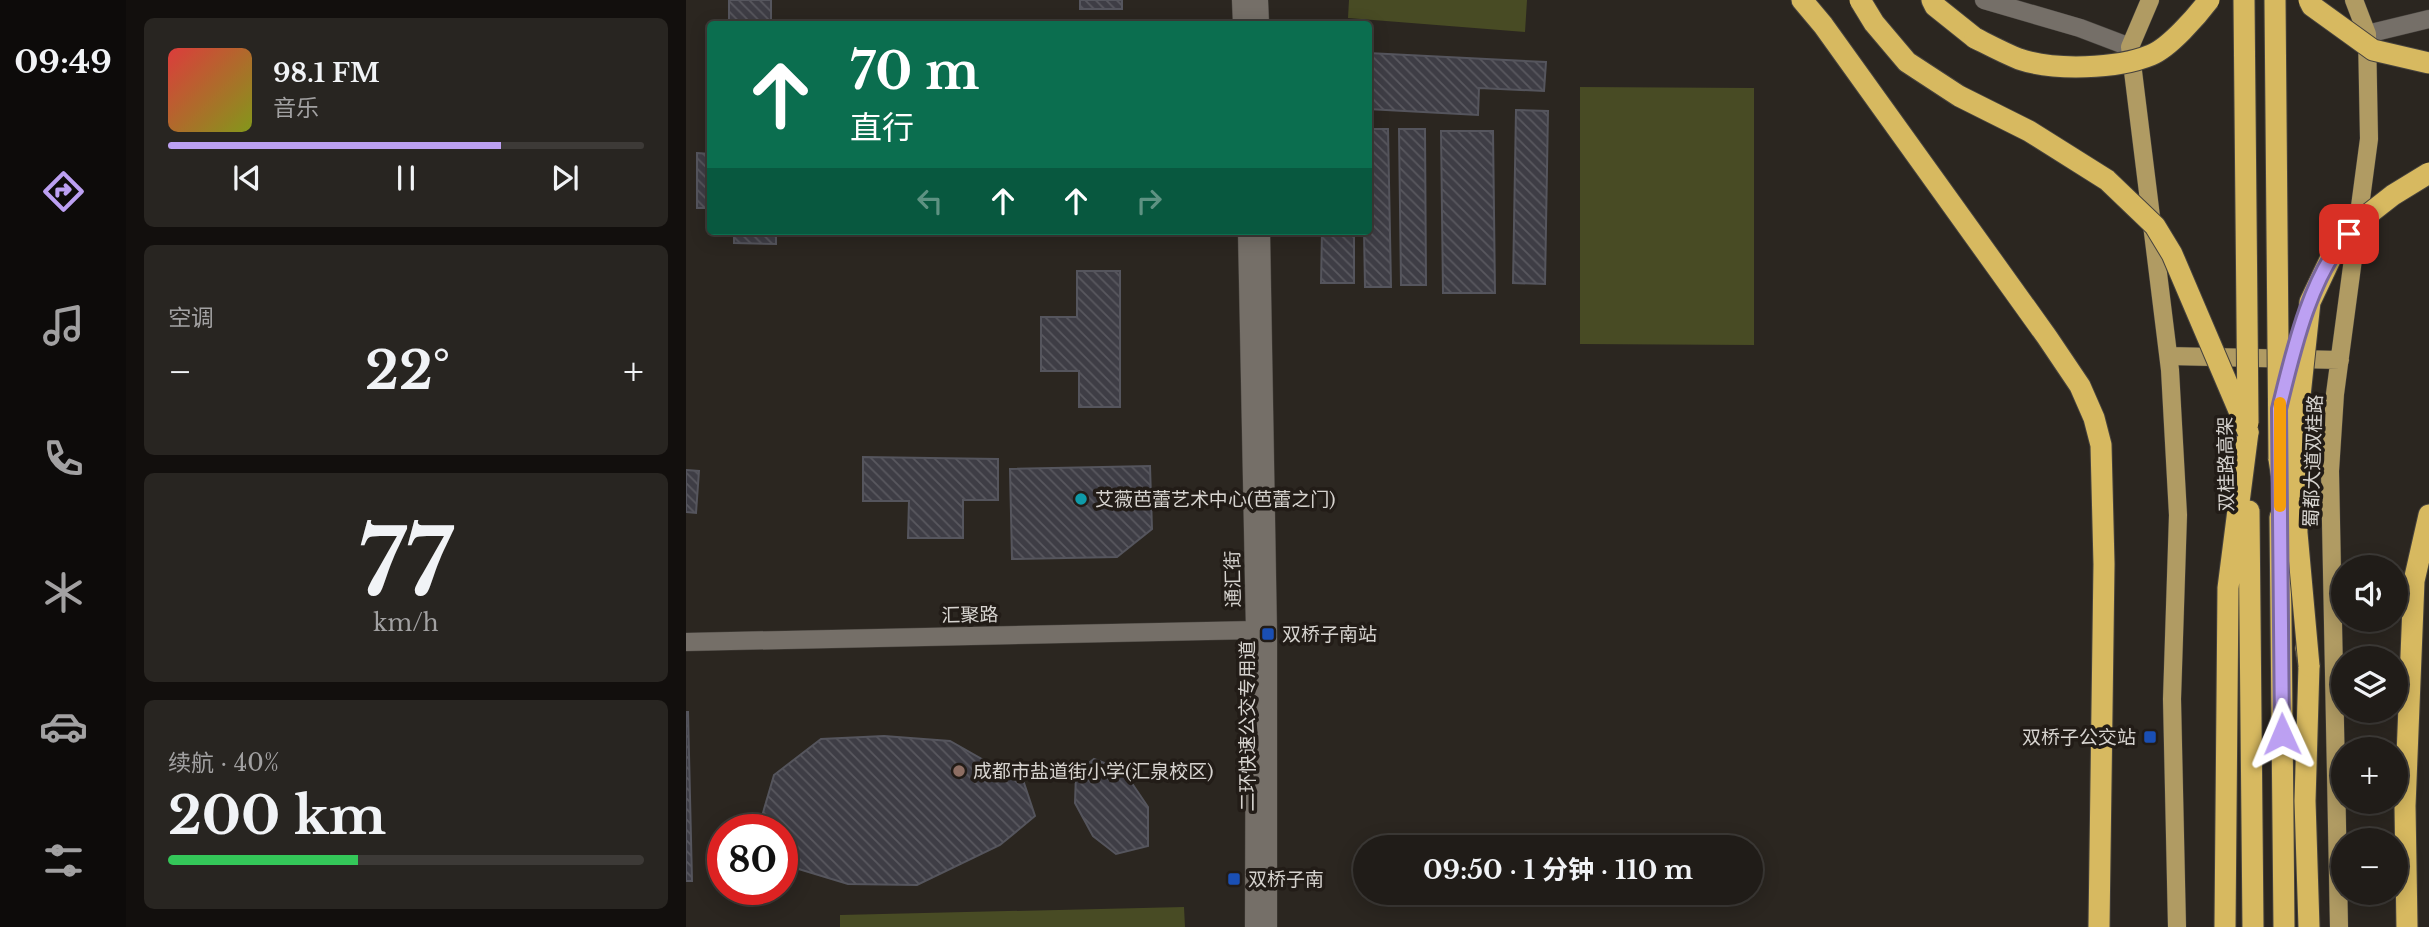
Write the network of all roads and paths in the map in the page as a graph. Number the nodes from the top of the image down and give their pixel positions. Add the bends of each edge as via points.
1 (1241, 0) edge
2 (1258, 0) edge
3 (1802, 0) edge
4 (1860, 0) edge
5 (1932, 0) edge
6 (1984, 0) edge
7 (2150, 0) edge
8 (2209, 0) edge
9 (2244, 0) edge
10 (2275, 0) edge
11 (2309, 0) edge
12 (2354, 0) edge
13 (2429, 19) edge
14 (1242, 21) edge
15 (1260, 21) edge
16 (2367, 34) junction
17 (2130, 47) junction
18 (2429, 63) edge
19 (2429, 173) edge
20 (1247, 235) edge
21 (1261, 235) edge
22 (2310, 302) junction
23 (2169, 356) junction
24 (2340, 360) junction
25 (2279, 409) junction
26 (2248, 432) junction
27 (2279, 459) junction
28 (2429, 515) edge
29 (1255, 630) junction
30 (686, 642) edge
31 (2309, 666) junction
32 (1254, 927) edge
33 (1268, 927) edge
34 (2099, 927) edge
35 (2177, 927) edge
36 (2225, 927) edge
37 (2253, 927) edge
38 (2284, 927) edge
39 (2309, 927) edge
40 (2339, 927) edge
41 (2407, 927) edge

1 - 14 street
2 - 15 street
3 - 34 highway via 2047,337 2080,386 2094,418 2101,445 2104,565
4 - 26 highway, bridge via 1907,61 2107,180 2155,226 2172,254
5 - 8 highway, bridge via 1975,38 2021,60 2064,67 2116,64 2153,54 2195,19
6 - 17 street
7 - 17 main road
9 - 26 highway, 双桂路高架, bridge
10 - 25 highway, bridge
11 - 18 highway, bridge via 2373,50
12 - 16 main road, 蜀都大道双桂路
13 - 16 street
16 - 24 main road, 蜀都大道双桂路 via 2369,139
17 - 23 main road
19 - 22 highway, bridge via 2382,203 2336,247
20 - 29 street, 通汇街
21 - 33 street, 二环快速公交专用道
22 - 25 highway, bridge
22 - 31 highway, bridge via 2295,443 2297,533
23 - 24 main road
23 - 35 main road via 2178,515 2172,699
24 - 40 main road, 蜀都大道双桂路 via 2330,471
25 - 27 highway, bridge
26 - 36 highway via 2228,588
26 - 37 highway, 双桂路高架
27 - 31 highway, bridge
27 - 38 highway
28 - 41 highway via 2414,581 2405,806
29 - 30 street, 汇聚路
29 - 32 street, 通汇街
31 - 39 highway via 2305,800

